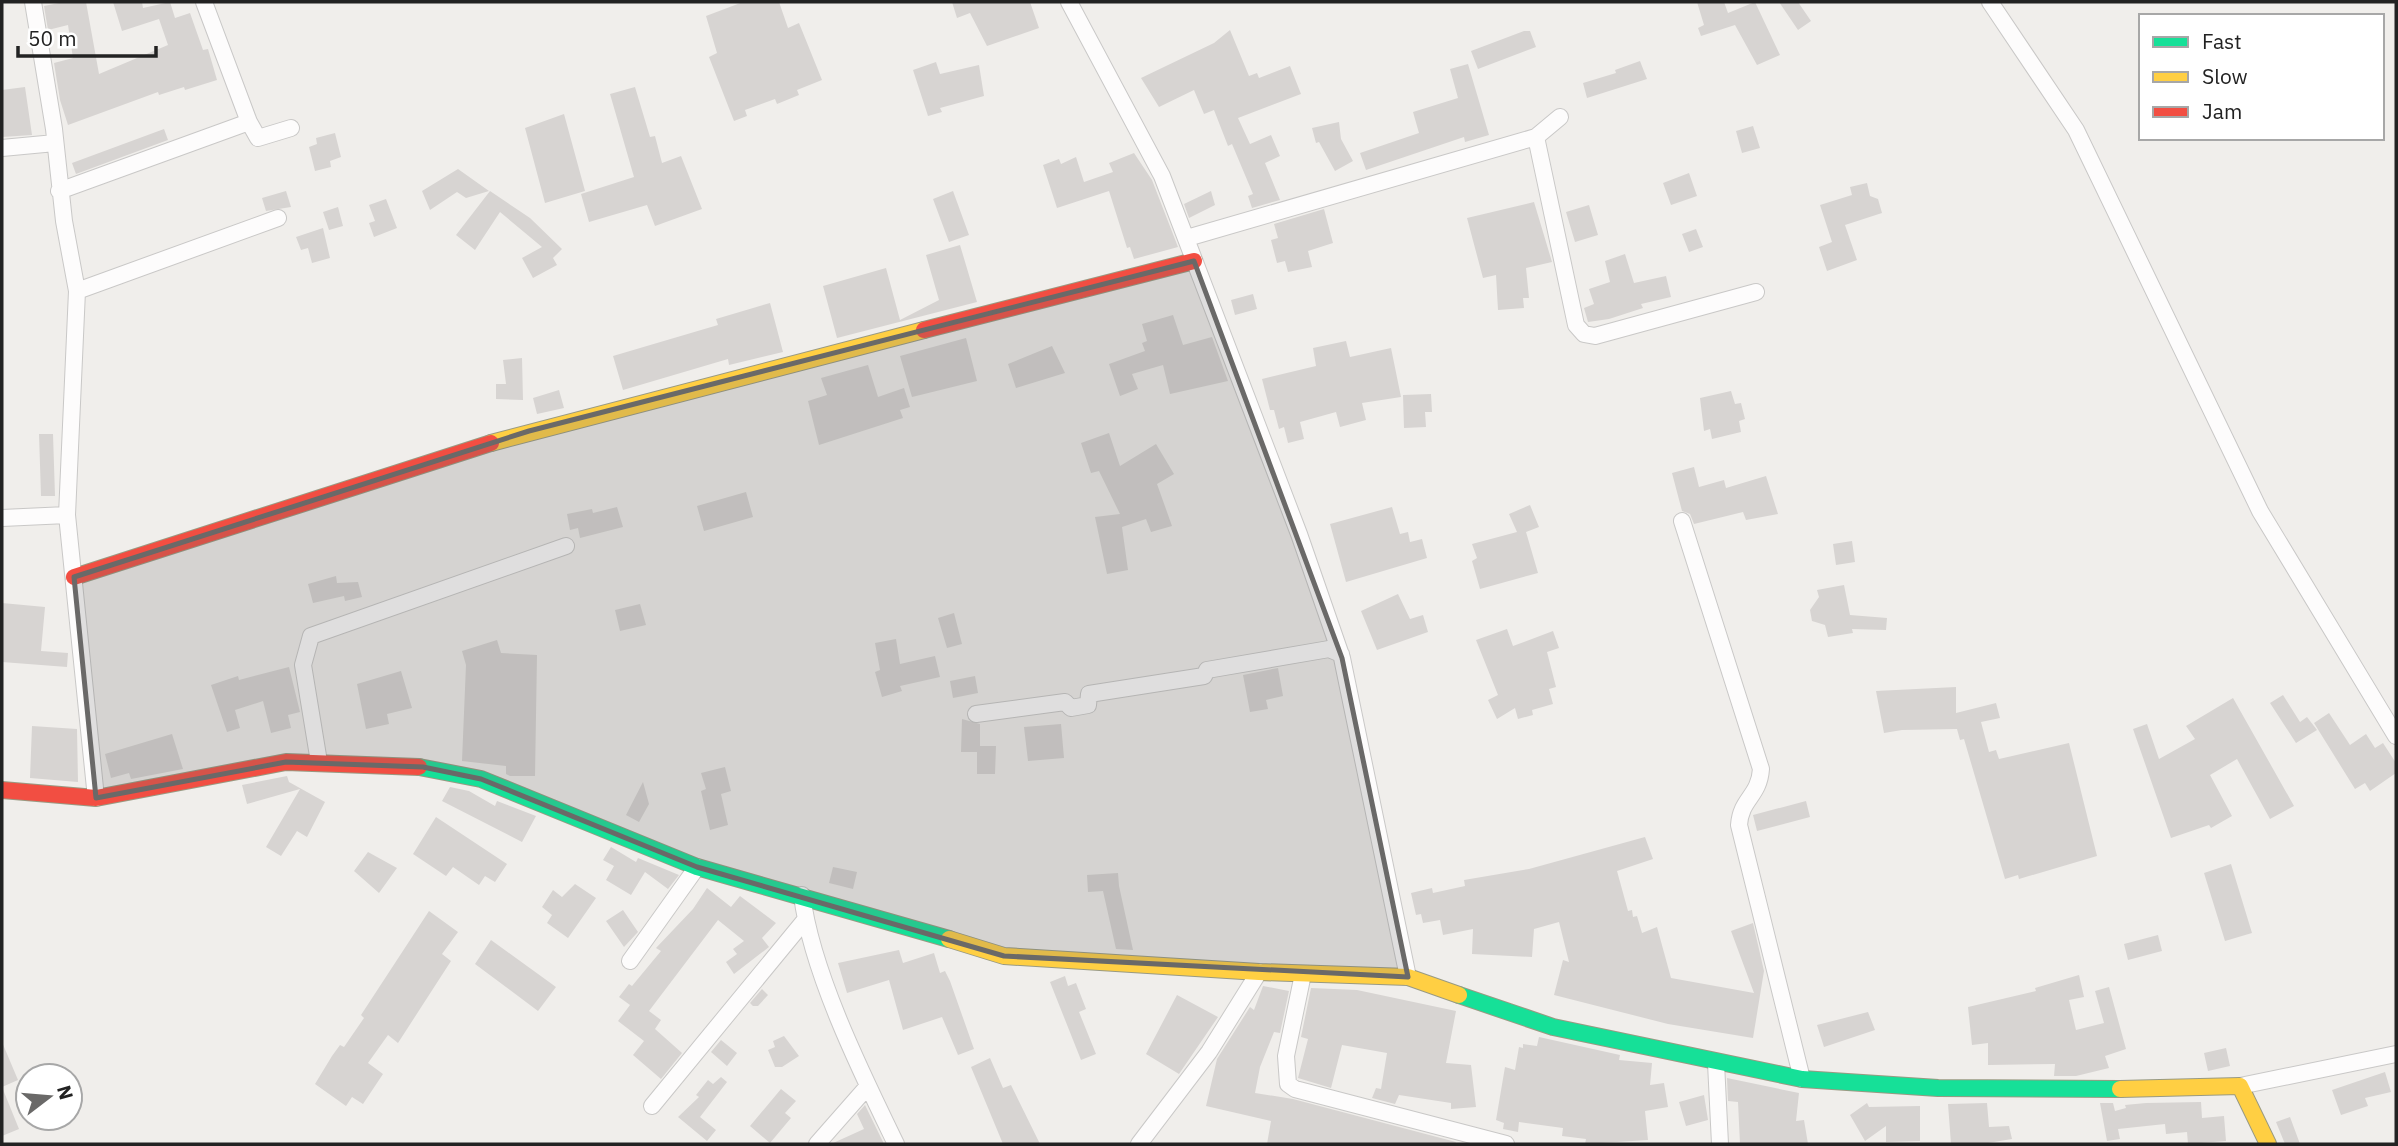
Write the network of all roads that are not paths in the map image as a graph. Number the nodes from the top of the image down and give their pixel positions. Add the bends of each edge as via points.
1 (33, 2) edge
2 (204, 2) edge
3 (1069, 2) edge
4 (1990, 2) edge
5 (1560, 117) dead end
6 (249, 122) junction
7 (290, 128) dead end
8 (1536, 137) junction
9 (55, 143) junction
10 (2, 148) edge
11 (59, 191) junction
12 (278, 218) dead end
13 (1187, 238) junction
14 (1194, 261) junction
15 (77, 291) junction
16 (1756, 292) dead end
17 (67, 515) junction
18 (2, 518) edge
19 (1682, 521) dead end
20 (566, 546) dead end
21 (74, 577) junction
22 (1341, 654) junction
23 (976, 714) dead end
24 (2396, 736) edge
25 (319, 762) junction
26 (2, 790) edge
27 (96, 798) junction
28 (697, 867) junction
29 (802, 895) junction
30 (805, 920) junction
31 (630, 961) dead end
32 (1259, 972) junction
33 (1303, 974) junction
34 (1408, 977) junction
35 (2396, 1054) edge
36 (1716, 1063) junction
37 (1802, 1079) junction
38 (867, 1086) junction
39 (2240, 1086) junction
40 (652, 1106) dead end
41 (817, 1144) edge
42 (896, 1144) edge
43 (1139, 1144) edge
44 (1505, 1144) edge
45 (1720, 1144) edge
46 (2267, 1144) edge

1 - 9 street
2 - 6 street
3 - 13 street via 1162,176
4 - 24 street via 2076,130 2260,511
5 - 8 street
6 - 7 street via 258,138
6 - 11 street
8 - 13 street
8 - 16 street via 1576,326 1584,334 1595,336
9 - 10 street
9 - 11 street
11 - 15 street
12 - 15 street
13 - 14 street
14 - 21 street via 530,431
14 - 22 street
15 - 17 street
17 - 18 street
17 - 21 street
19 - 37 street via 1761,769 1760,785 1740,813 1739,825
20 - 25 street via 311,636 303,665
21 - 27 street
22 - 23 street via 1329,649 1207,670 1205,676 1089,694 1088,705 1071,708 1065,702
22 - 34 street
25 - 27 street via 276,763
25 - 28 street via 423,767 481,779
26 - 27 street
28 - 29 street
28 - 31 street
29 - 30 street
29 - 32 street via 1004,956
30 - 38 street
30 - 40 street
32 - 33 street
32 - 43 street via 1209,1052
33 - 34 street
33 - 44 street via 1286,1056 1288,1084
34 - 36 street via 1553,1027
35 - 39 street
36 - 37 street
36 - 45 street
37 - 39 street via 2018,1089
38 - 41 street
38 - 42 street
39 - 46 street

